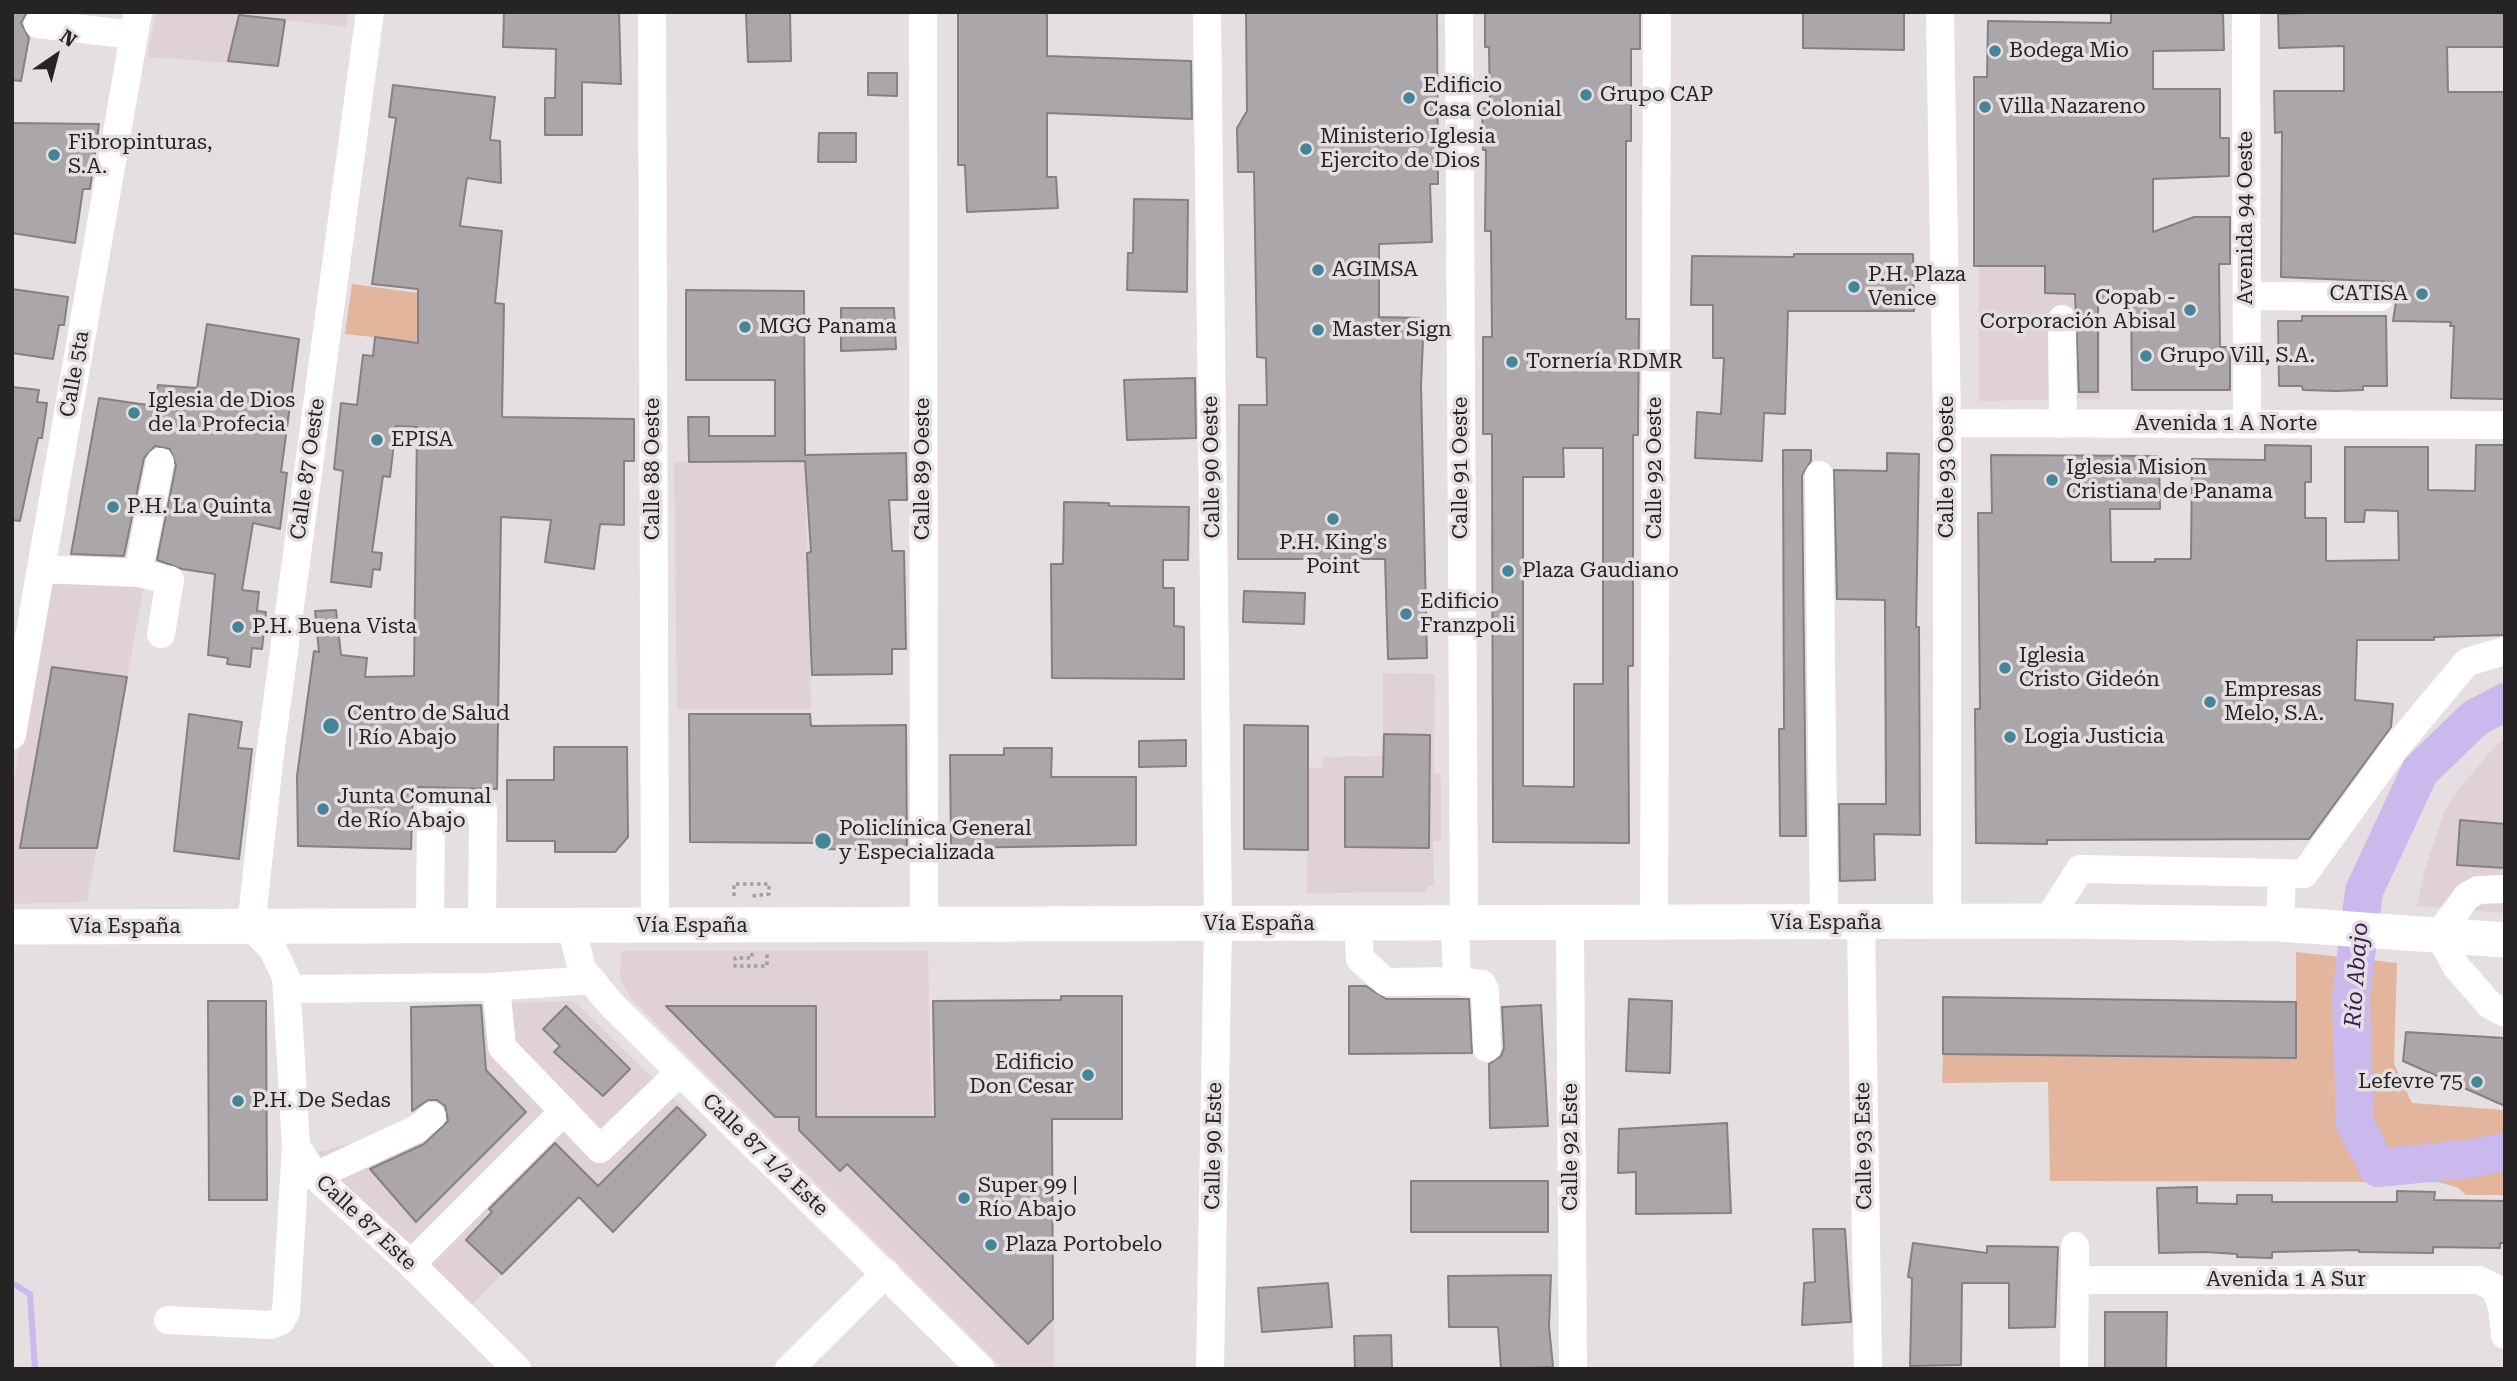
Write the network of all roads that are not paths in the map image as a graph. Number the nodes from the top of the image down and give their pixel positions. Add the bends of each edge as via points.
1 (370, 12) edge
2 (652, 12) edge
3 (923, 12) edge
4 (1207, 12) edge
5 (1459, 12) edge
6 (1657, 12) edge
7 (1940, 12) edge
8 (2246, 12) edge
9 (136, 23) edge
10 (38, 24) dead end
11 (2246, 296) junction
12 (2380, 297) dead end
13 (2062, 319) dead end
14 (1947, 423) junction
15 (2063, 424) junction
16 (2247, 424) junction
17 (2505, 425) edge
18 (160, 461) dead end
19 (1819, 475) dead end
20 (41, 569) junction
21 (138, 573) junction
22 (161, 634) dead end
23 (2505, 651) edge
24 (12, 735) edge
25 (2282, 873) junction
26 (2505, 889) edge
27 (2047, 921) junction
28 (1947, 922) junction
29 (1218, 923) junction
30 (1824, 923) junction
31 (1861, 923) junction
32 (1654, 924) junction
33 (2280, 924) junction
34 (1359, 925) junction
35 (1459, 925) junction
36 (1570, 925) junction
37 (571, 926) junction
38 (655, 926) junction
39 (924, 926) junction
40 (251, 927) junction
41 (430, 927) junction
42 (482, 927) junction
43 (12, 928) edge
44 (2436, 934) junction
45 (2505, 940) edge
46 (592, 980) junction
47 (1457, 981) junction
48 (496, 987) junction
49 (287, 989) junction
50 (2505, 1013) edge
51 (1487, 1048) dead end
52 (680, 1072) junction
53 (564, 1111) junction
54 (432, 1116) dead end
55 (296, 1146) junction
56 (315, 1176) junction
57 (2075, 1246) dead end
58 (411, 1264) junction
59 (886, 1273) junction
60 (2075, 1280) junction
61 (168, 1320) dead end
62 (2505, 1335) edge
63 (517, 1369) edge
64 (789, 1369) edge
65 (981, 1369) edge
66 (1210, 1369) edge
67 (1573, 1369) edge
68 (1868, 1369) edge
69 (2074, 1369) edge

1 - 40 street, Calle 87 Oeste
2 - 38 street, Calle 88 Oeste
3 - 39 street, Calle 89 Oeste
4 - 29 street, Calle 90 Oeste
5 - 35 street, Calle 91 Oeste
6 - 32 street, Calle 92 Oeste
7 - 14 street, Calle 93 Oeste
8 - 11 street, Avenida 94 Oeste
9 - 10 street
9 - 20 street, Calle 5ta
11 - 12 street
11 - 16 street, Avenida 94 Oeste
13 - 15 street
14 - 15 street, Avenida 1 A Norte
14 - 28 street, Calle 93 Oeste
15 - 16 street, Avenida 1 A Norte
16 - 17 street, Avenida 1 A Norte
18 - 21 street
19 - 30 street
20 - 21 street
20 - 24 street, Calle 5ta
21 - 22 street via 170,580
23 - 25 street via 2468,663 2396,747 2304,874
25 - 27 street via 2080,869
25 - 33 street
26 - 44 street via 2478,890 2467,896
27 - 28 main road, Vía España
27 - 33 main road, Vía España
28 - 31 main road, Vía España
29 - 34 main road, Vía España
29 - 39 main road, Vía España
29 - 66 street, Calle 90 Este
30 - 31 main road, Vía España
30 - 32 main road, Vía España
31 - 68 street, Calle 93 Este
32 - 36 main road, Vía España
33 - 44 main road, Vía España
34 - 35 main road, Vía España
34 - 47 street via 1360,959 1386,982
35 - 36 main road, Vía España
35 - 47 street, Calle 91 Oeste
36 - 67 street, Calle 92 Este
37 - 38 main road, Vía España
37 - 42 main road, Vía España
37 - 46 street, Calle 87 1/2 Este via 582,969
38 - 39 main road, Vía España
40 - 41 main road, Vía España
40 - 43 main road, Vía España
40 - 49 street, Calle 87 Este via 281,962
41 - 42 main road, Vía España
41 - 42 street via 432,809 483,810
44 - 45 main road, Vía España
44 - 50 street via 2490,1005
46 - 48 street
46 - 52 street, Calle 87 1/2 Este
47 - 51 street via 1476,982 1485,990
48 - 49 street
48 - 53 street via 502,1047
49 - 55 street, Calle 87 Este
52 - 53 street via 600,1149
52 - 59 street, Calle 87 1/2 Este
53 - 58 street
54 - 56 street via 417,1129
55 - 56 street, Calle 87 Este
55 - 61 street via 286,1312 281,1321 271,1325
56 - 58 street, Calle 87 Este
57 - 60 street
58 - 63 street, Calle 87 Este
59 - 64 street
59 - 65 street, Calle 87 1/2 Este
60 - 62 street, Avenida 1 A Sur via 2479,1280 2495,1288
60 - 69 street

